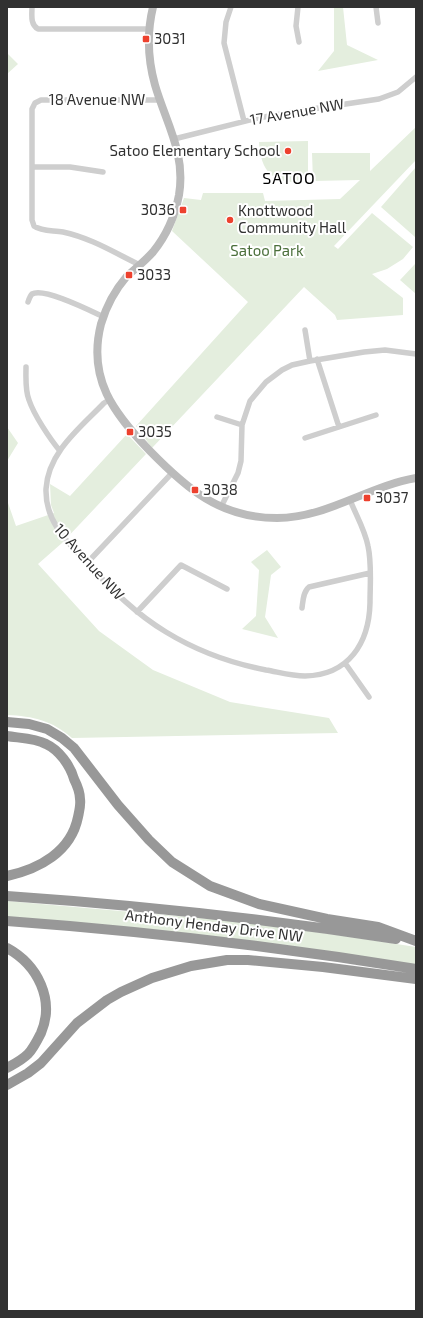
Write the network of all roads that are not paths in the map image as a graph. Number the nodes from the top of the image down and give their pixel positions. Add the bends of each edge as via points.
1 (32, 7) edge
2 (153, 7) edge
3 (231, 7) edge
4 (298, 7) edge
5 (376, 7) edge
6 (378, 23) dead end
7 (149, 29) junction
8 (299, 42) dead end
9 (416, 77) edge
10 (160, 100) junction
11 (244, 121) junction
12 (174, 139) junction
13 (32, 167) junction
14 (103, 172) dead end
15 (140, 265) junction
16 (28, 302) dead end
17 (104, 317) junction
18 (305, 330) dead end
19 (416, 354) edge
20 (317, 360) junction
21 (310, 361) junction
22 (26, 367) dead end
23 (109, 400) junction
24 (376, 415) dead end
25 (217, 417) dead end
26 (242, 425) junction
27 (339, 427) junction
28 (305, 438) dead end
29 (60, 450) junction
30 (172, 473) junction
31 (416, 478) edge
32 (350, 500) junction
33 (221, 507) junction
34 (87, 563) junction
35 (370, 573) junction
36 (227, 589) dead end
37 (302, 608) dead end
38 (137, 612) junction
39 (345, 663) junction
40 (369, 697) dead end
41 (7, 722) edge
42 (7, 736) edge
43 (7, 876) edge
44 (7, 896) edge
45 (7, 921) edge
46 (416, 941) edge
47 (7, 948) edge
48 (416, 968) edge
49 (416, 979) edge
50 (7, 1068) edge
51 (7, 1085) edge

1 - 7 street via 34,26 40,29
2 - 7 street
3 - 11 street via 224,31 224,43
4 - 8 street via 296,26
5 - 6 street
7 - 10 street via 151,66
9 - 11 street, 17 Avenue NW via 398,92 379,99 299,110
10 - 12 street
10 - 13 street, 18 Avenue NW via 34,102
11 - 12 street, 17 Avenue NW
12 - 15 street via 180,170 175,212 158,245
13 - 14 street via 70,167
13 - 15 street via 34,226 82,238
15 - 17 street via 118,288
16 - 17 street via 33,294 42,294 68,301
17 - 23 street via 98,340 98,362
18 - 21 street
19 - 20 street via 392,350
20 - 21 street
20 - 27 street
21 - 26 street via 292,365 266,382 250,401
22 - 29 street via 26,390 29,400
23 - 29 street, 10 Avenue NW
23 - 30 street via 122,420
24 - 27 street
25 - 26 street
26 - 33 street via 238,473
27 - 28 street
29 - 34 street, 10 Avenue NW via 52,464 48,480 48,507 58,530
30 - 33 street via 201,496
30 - 34 street
31 - 32 street via 384,486
32 - 33 street via 313,514 288,518 255,516
32 - 35 street via 368,543
34 - 38 street, 10 Avenue NW
35 - 37 street via 309,587 304,594
35 - 39 street via 368,625 359,647
36 - 38 street, 10 Avenue NW via 181,565
38 - 39 street, 10 Avenue NW via 185,643 244,665 301,675 328,672
39 - 40 street
41 - 46 highway via 47,729 62,738 74,748 148,840 172,862 210,886 259,904 378,927
42 - 43 highway via 37,741 54,750 72,771 80,799 77,822 65,846 42,864 23,873
44 - 46 highway, Anthony Henday Drive NW via 190,912
45 - 48 highway, Anthony Henday Drive NW via 255,945
47 - 50 highway via 28,963 43,988 46,1001 46,1014 37,1041 28,1054
49 - 51 highway via 248,960 227,960 191,966 152,978 107,1000 77,1023 41,1063

